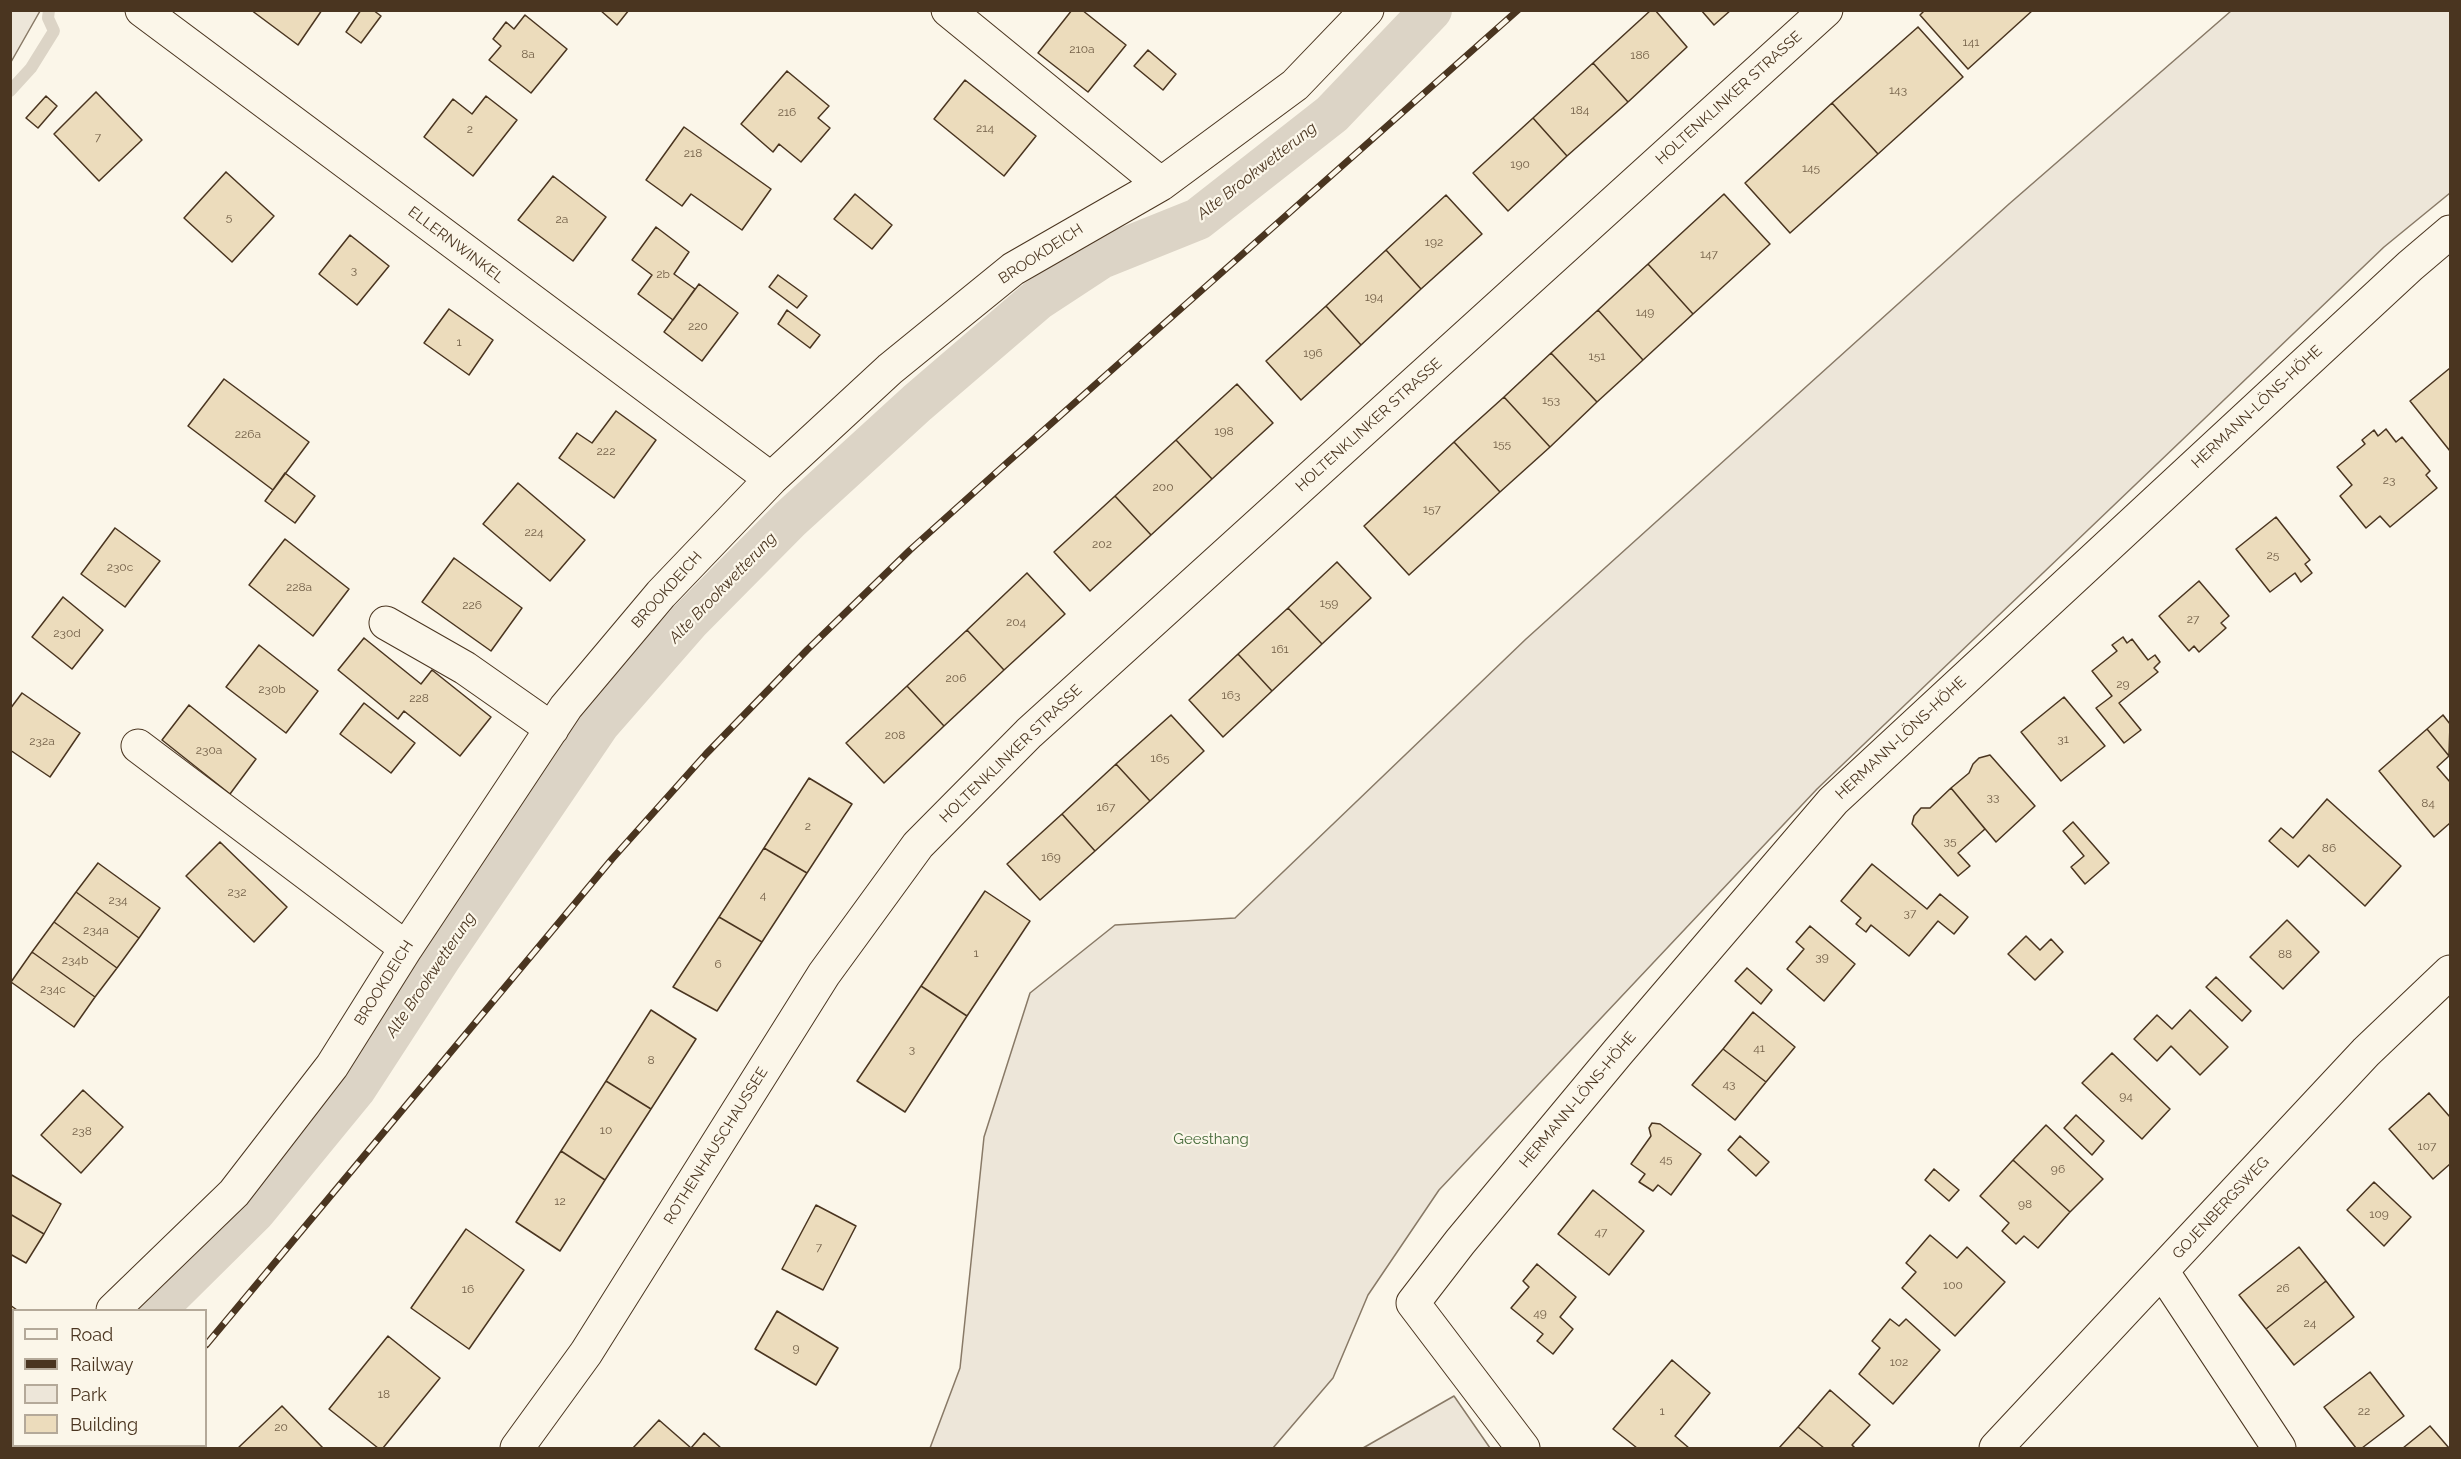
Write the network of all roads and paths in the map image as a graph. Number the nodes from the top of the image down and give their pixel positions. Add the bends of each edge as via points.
1 (142, 10) edge
2 (948, 10) edge
3 (1367, 10) edge
4 (1826, 10) edge
5 (1161, 184) junction
6 (2451, 232) edge
7 (771, 479) junction
8 (386, 623) dead end
9 (552, 729) junction
10 (138, 746) dead end
11 (918, 845) joint
12 (406, 948) junction
13 (2451, 972) edge
14 (2162, 1271) junction
15 (115, 1309) edge
16 (517, 1449) edge
17 (1523, 1449) edge
18 (1996, 1449) edge
19 (2279, 1449) edge

1 - 7 street, ELLERNWINKEL
2 - 5 street
3 - 5 street, BROOKDEICH via 1295,85
4 - 11 street, HOLTENKLINKER STRASSE via 1029,733
5 - 7 street, BROOKDEICH via 1013,269 890,369
6 - 17 street, HERMANN-LÖNS-HÖHE via 1833,801 1618,1052 1413,1303
7 - 9 street, BROOKDEICH via 661,594
8 - 9 street via 465,668
9 - 12 street, BROOKDEICH
10 - 12 street
11 - 16 street, ROTHENHAUSCHAUSSEE via 824,974 586,1353
12 - 15 street, BROOKDEICH via 332,1066 234,1193
13 - 14 street, GOJENBERGSWEG via 2366,1052
14 - 18 street, GOJENBERGSWEG
14 - 19 street

